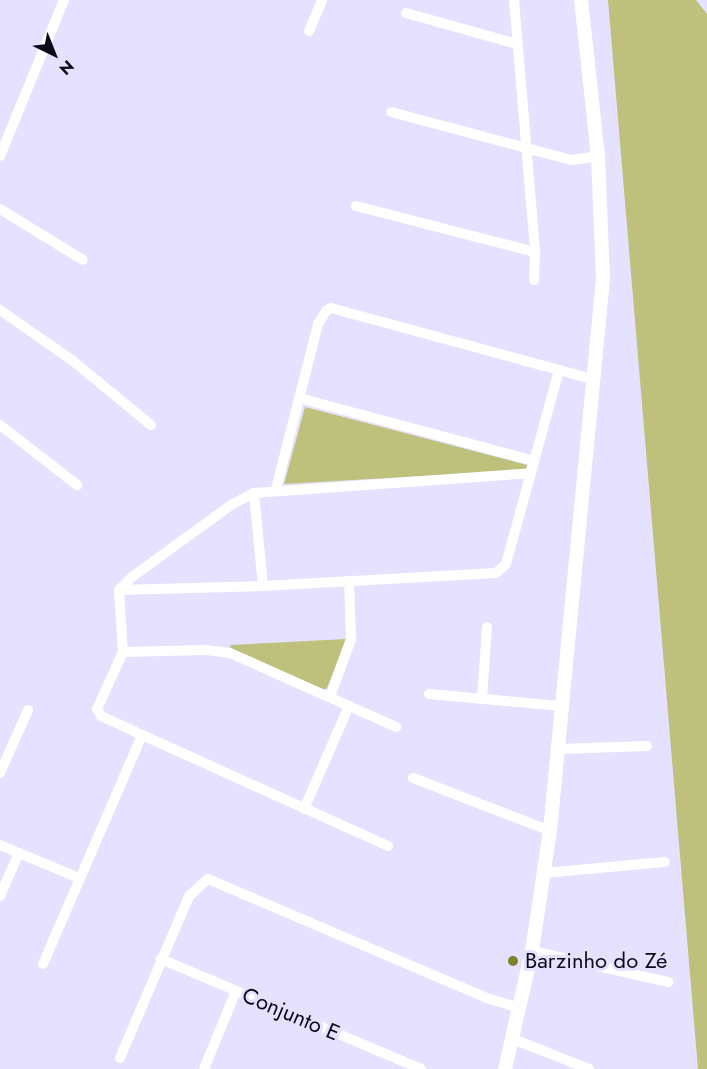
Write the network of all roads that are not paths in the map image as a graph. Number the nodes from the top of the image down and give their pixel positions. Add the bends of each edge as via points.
1 (64, 0) edge
2 (322, 0) edge
3 (514, 0) edge
4 (581, 0) edge
5 (406, 13) dead end
6 (309, 31) dead end
7 (517, 44) junction
8 (391, 112) dead end
9 (527, 149) junction
10 (1, 151) edge
11 (598, 156) junction
12 (356, 206) dead end
13 (0, 209) edge
14 (535, 252) junction
15 (84, 260) dead end
16 (534, 280) dead end
17 (0, 310) edge
18 (559, 370) junction
19 (593, 379) junction
20 (299, 398) junction
21 (151, 424) dead end
22 (0, 426) edge
23 (534, 461) junction
24 (531, 474) junction
25 (77, 485) dead end
26 (276, 489) junction
27 (254, 492) junction
28 (349, 581) junction
29 (263, 586) junction
30 (119, 590) junction
31 (487, 627) dead end
32 (123, 652) junction
33 (429, 694) dead end
34 (330, 697) junction
35 (482, 698) junction
36 (349, 706) junction
37 (562, 706) junction
38 (28, 710) dead end
39 (396, 727) dead end
40 (142, 735) junction
41 (647, 746) dead end
42 (558, 749) junction
43 (0, 773) edge
44 (413, 778) dead end
45 (304, 809) junction
46 (550, 831) junction
47 (0, 845) edge
48 (388, 846) dead end
49 (19, 854) junction
50 (665, 862) dead end
51 (544, 873) junction
52 (79, 878) junction
53 (0, 896) edge
54 (532, 951) junction
55 (161, 959) junction
56 (43, 964) dead end
57 (669, 982) dead end
58 (236, 991) junction
59 (519, 1008) junction
60 (513, 1040) junction
61 (120, 1058) dead end
62 (204, 1069) edge
63 (421, 1069) edge
64 (505, 1069) edge
65 (590, 1069) edge

1 - 10 street
2 - 6 street
3 - 7 street
4 - 11 street
5 - 7 street
7 - 9 street
8 - 9 street
9 - 11 street via 571,160
9 - 14 street
11 - 19 street via 603,279
12 - 14 street
13 - 15 street
14 - 16 street
17 - 21 street via 73,361
18 - 19 street
18 - 20 street via 331,308 318,324
18 - 23 street
19 - 37 street
20 - 23 street
20 - 26 street
22 - 25 street
23 - 24 street
24 - 26 street
24 - 28 street via 506,564 496,573
26 - 27 street
27 - 29 street
27 - 30 street
28 - 29 street
28 - 34 street via 351,639
29 - 30 street
30 - 32 street
31 - 35 street
32 - 34 street via 230,653
32 - 40 street via 97,709 101,716
33 - 35 street
34 - 36 street
35 - 37 street
36 - 39 street
36 - 45 street
37 - 42 street
38 - 43 street
40 - 45 street
40 - 52 street
41 - 42 street
42 - 46 street
44 - 46 street
45 - 48 street
46 - 51 street
47 - 49 street
49 - 52 street
49 - 53 street
50 - 51 street
51 - 54 street
52 - 56 street
54 - 57 street
54 - 59 street
55 - 58 street, Conjunto E
55 - 59 street via 189,896 203,880 213,879
55 - 61 street
58 - 62 street
58 - 63 street, Conjunto E
59 - 60 street
60 - 64 street
60 - 65 street

